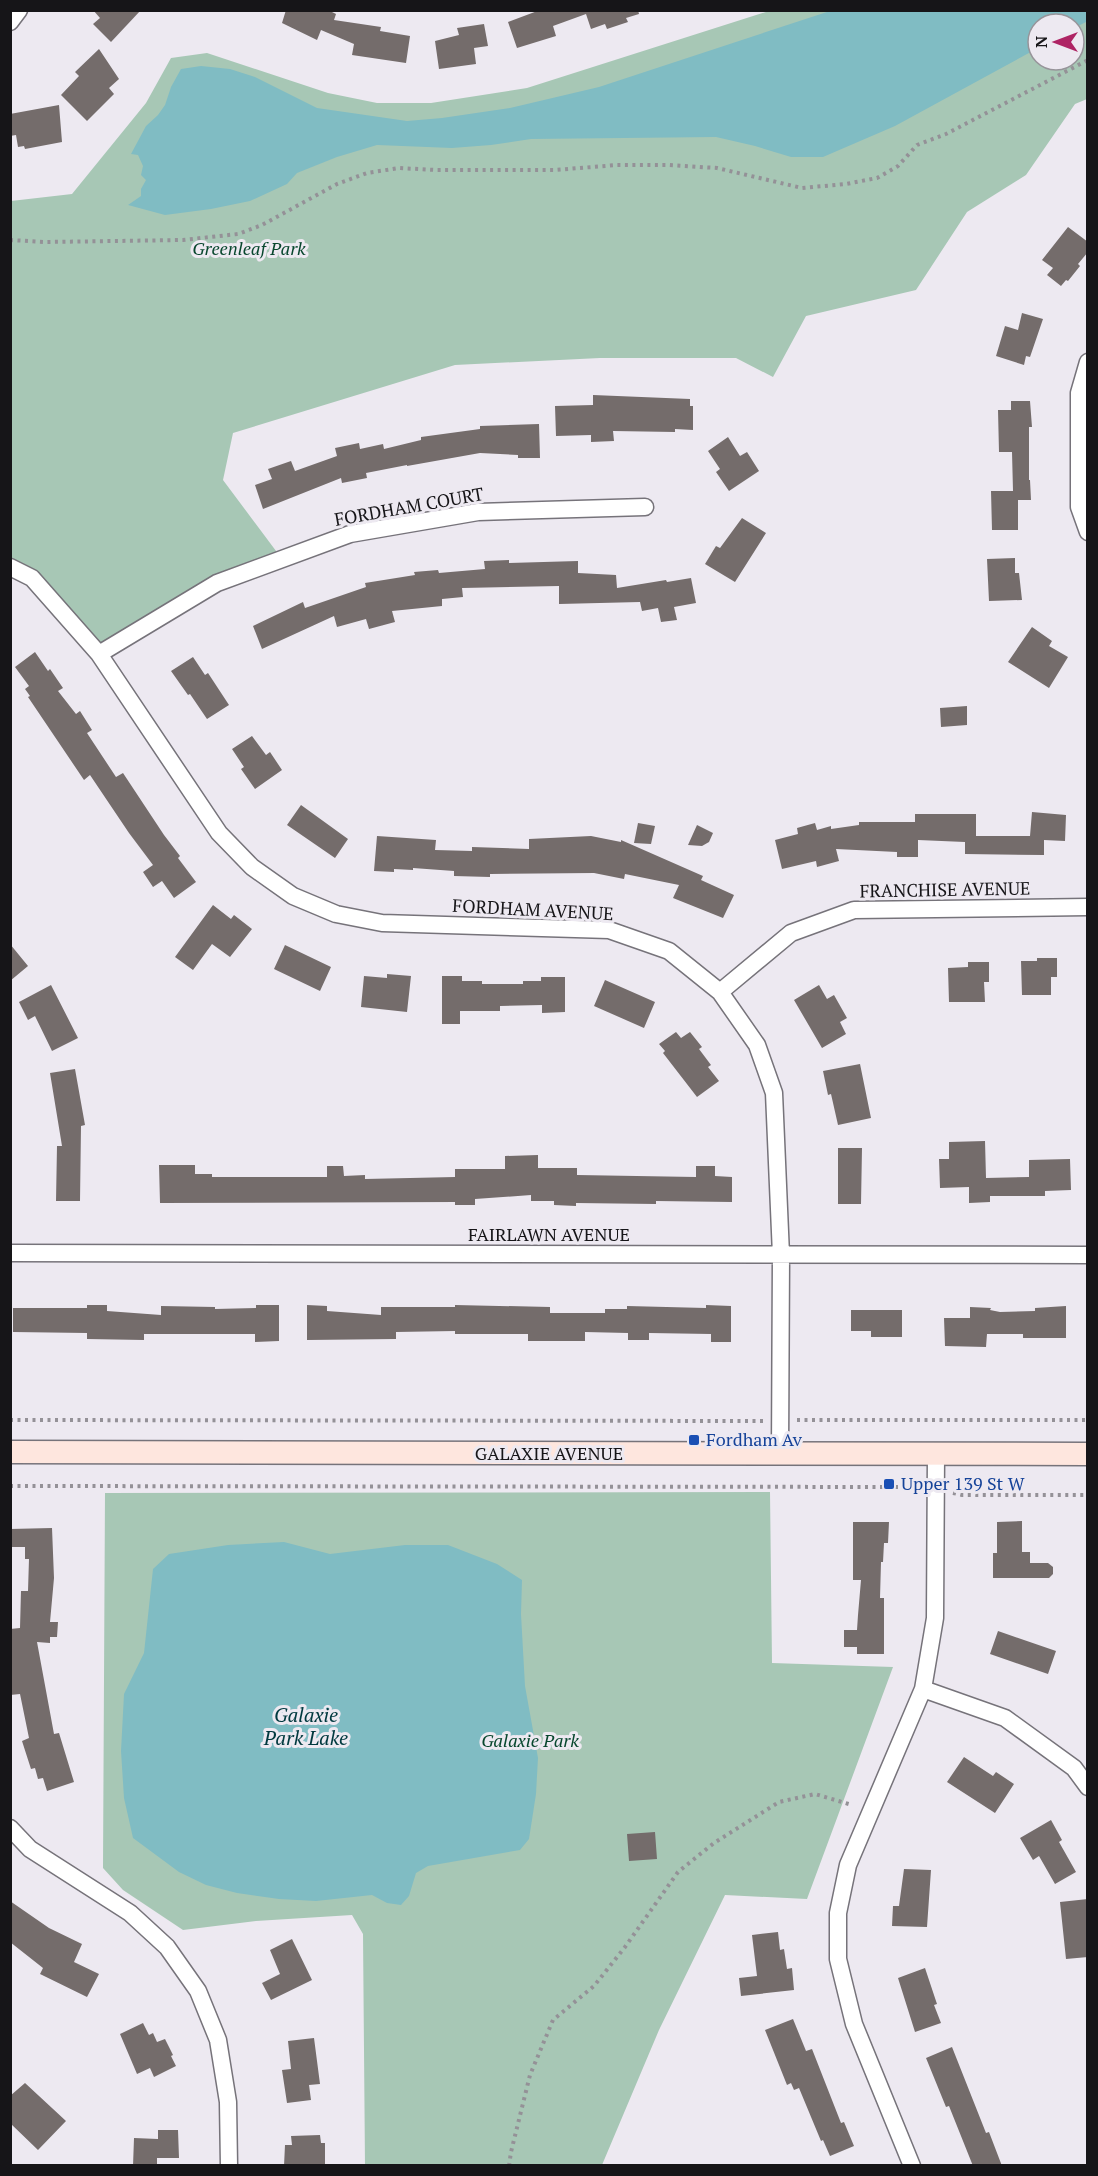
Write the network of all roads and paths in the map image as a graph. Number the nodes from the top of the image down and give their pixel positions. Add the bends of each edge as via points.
1 (19, 10) edge
2 (10, 22) edge
3 (1088, 60) edge
4 (10, 240) edge
5 (1088, 362) edge
6 (645, 507) dead end
7 (1088, 532) edge
8 (10, 567) edge
9 (99, 654) junction
10 (1088, 907) edge
11 (720, 992) junction
12 (10, 1253) edge
13 (781, 1255) junction
14 (1088, 1255) edge
15 (10, 1420) edge
16 (1088, 1420) edge
17 (780, 1421) junction
18 (10, 1452) edge
19 (780, 1454) junction
20 (936, 1454) junction
21 (1088, 1454) edge
22 (10, 1486) edge
23 (936, 1489) junction
24 (1088, 1495) edge
25 (923, 1689) junction
26 (1088, 1787) edge
27 (852, 1805) dead end
28 (10, 1828) edge
29 (229, 2166) edge
30 (510, 2166) edge
31 (912, 2166) edge

1 - 2 street
3 - 4 path via 946,134 917,145 898,166 877,178 846,184 802,188 717,168 668,165 555,170 399,168 367,173 337,184 238,234 183,240
5 - 7 street via 1079,393 1079,507
6 - 9 street, FORDHAM COURT via 478,512 350,534 217,583
8 - 9 street, FORDHAM AVENUE via 33,578
9 - 11 street, FORDHAM AVENUE via 219,833 252,867 293,896 336,914 382,923 609,930 669,951
10 - 11 street, FRANCHISE AVENUE via 854,910 791,933
11 - 13 street, FORDHAM AVENUE via 757,1045 774,1093
12 - 13 street, FAIRLAWN AVENUE
13 - 14 street, FAIRLAWN AVENUE
13 - 17 street, FORDHAM AVENUE
15 - 17 path
16 - 17 path
17 - 19 street, FORDHAM AVENUE
18 - 19 street, GALAXIE AVENUE
19 - 20 street, GALAXIE AVENUE
20 - 21 street, GALAXIE AVENUE
20 - 23 street
22 - 23 path
23 - 24 path via 962,1494
23 - 25 street via 935,1618
25 - 26 street via 1005,1718 1074,1768
25 - 31 street via 848,1865 838,1913 838,1959 854,2024
27 - 30 path via 815,1794 779,1802 714,1843 678,1872 594,1986 553,2020 530,2075
28 - 29 street via 30,1850 130,1913 167,1947 198,1991 218,2040 228,2102

